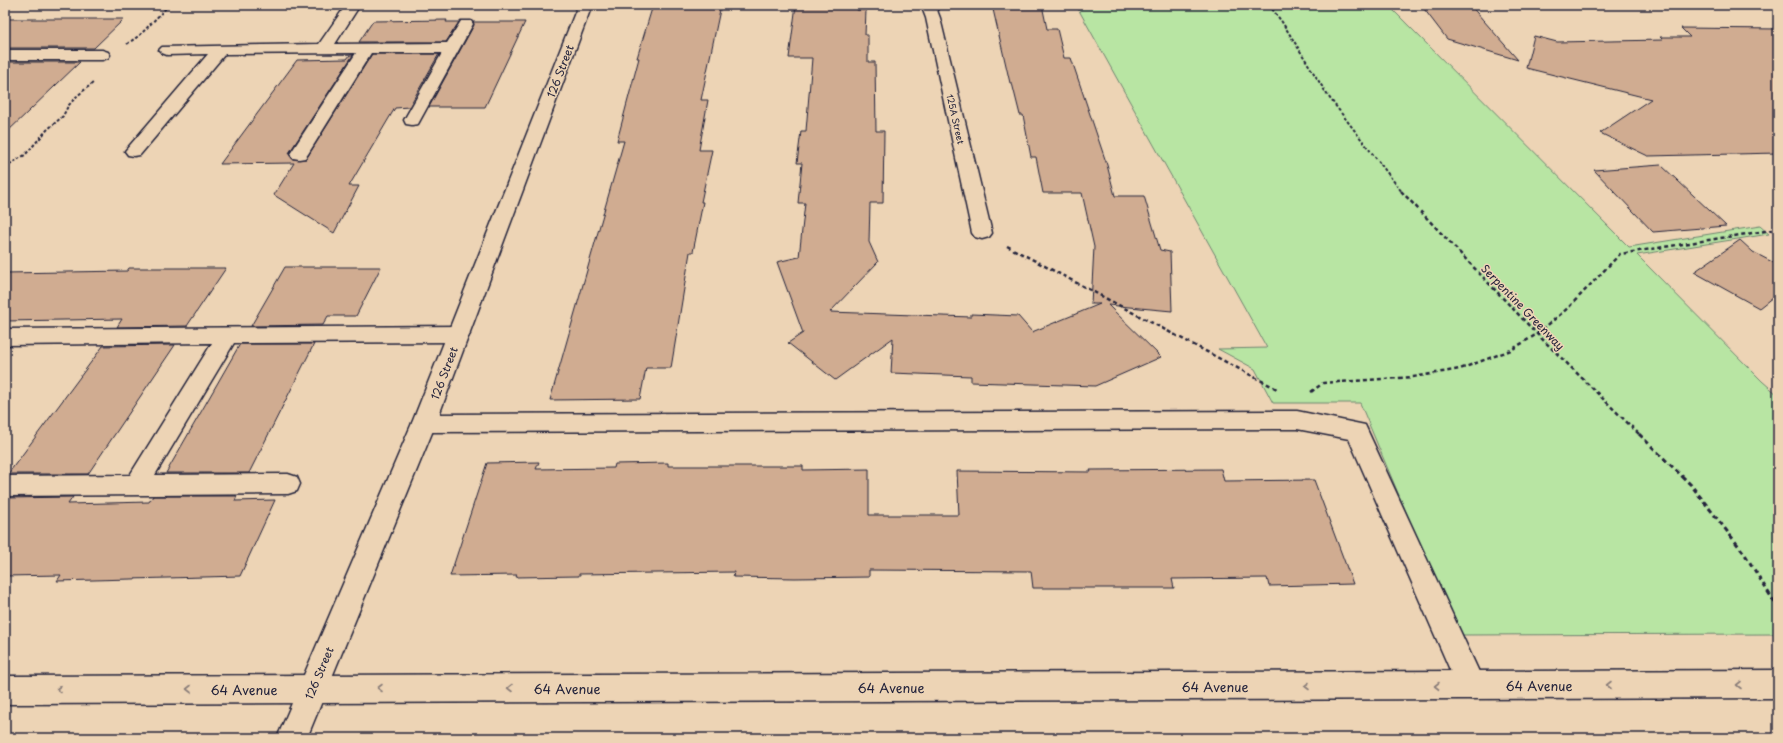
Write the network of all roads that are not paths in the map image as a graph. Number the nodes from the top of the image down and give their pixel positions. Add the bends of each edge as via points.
1 (353, 5) edge
2 (585, 5) edge
3 (928, 5) edge
4 (466, 24) dead end
5 (367, 48) junction
6 (452, 48) junction
7 (324, 49) junction
8 (167, 50) dead end
9 (220, 50) junction
10 (5, 55) edge
11 (102, 55) dead end
12 (412, 120) dead end
13 (134, 151) dead end
14 (299, 154) dead end
15 (982, 233) road end
16 (459, 334) junction
17 (227, 336) junction
18 (5, 337) edge
19 (424, 423) junction
20 (288, 484) dead end
21 (5, 486) edge
22 (136, 486) junction
23 (1778, 684) edge
24 (1471, 686) junction
25 (312, 689) junction
26 (5, 690) edge
27 (292, 738) edge

1 - 7 street
2 - 16 street, 126 Street
3 - 15 street, 125A Street
4 - 6 street
5 - 6 street
5 - 7 street
5 - 14 street
6 - 12 street
7 - 9 street
8 - 9 street
9 - 13 street
10 - 11 street
16 - 17 street
16 - 19 street, 126 Street
17 - 18 street
17 - 22 street
19 - 24 street via 1299,411 1357,431
19 - 25 street, 126 Street
20 - 22 street
21 - 22 street
23 -> 24 street, 64 Avenue
24 -> 25 street, 64 Avenue
25 -> 26 street, 64 Avenue
25 - 27 street, 126 Street

